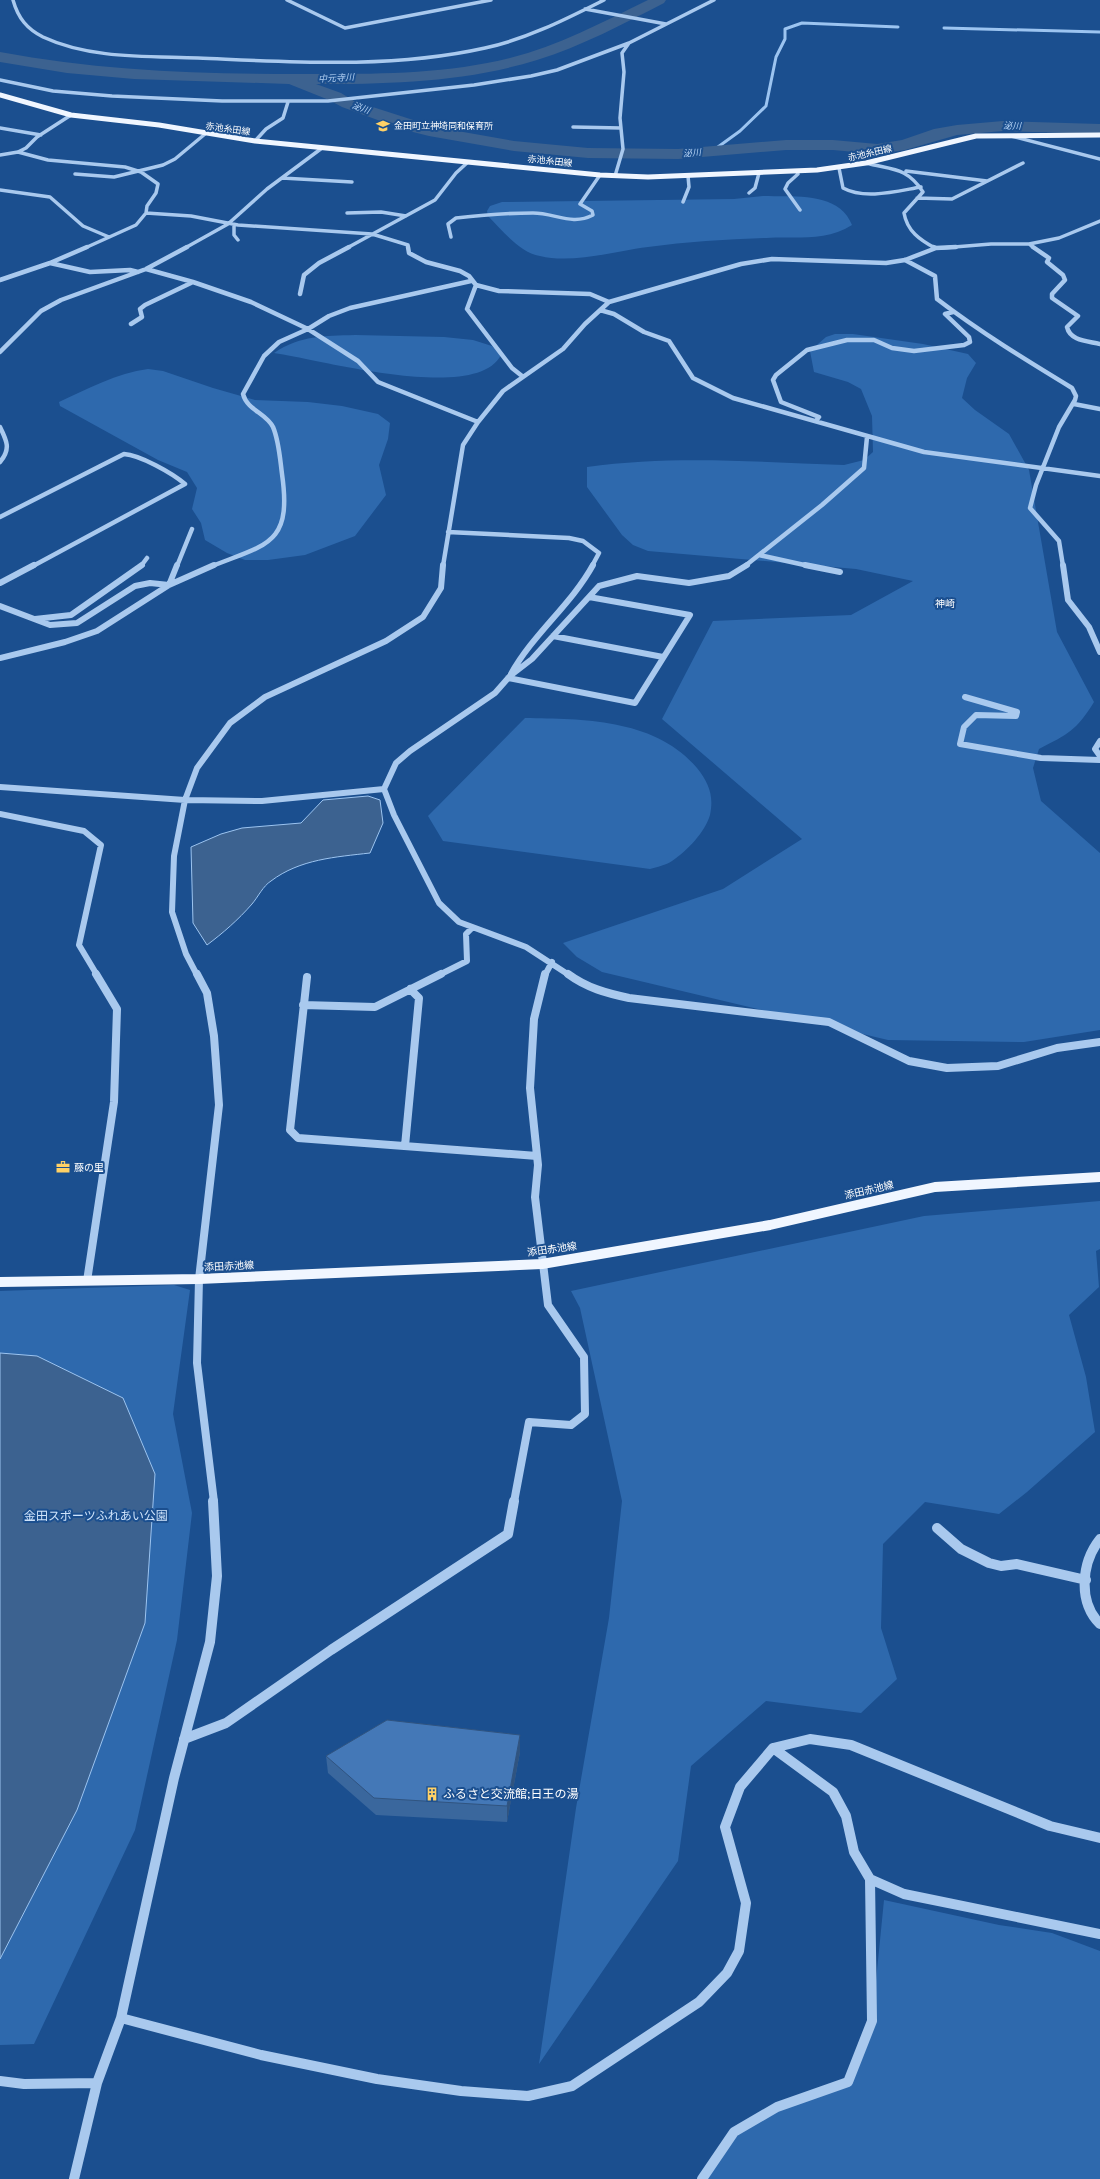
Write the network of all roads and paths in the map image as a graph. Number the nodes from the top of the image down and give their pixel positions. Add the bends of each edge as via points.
1 (13, 0) edge
2 (287, 0) edge
3 (492, 0) edge
4 (604, 0) edge
5 (714, 0) edge
6 (587, 10) junction
7 (666, 24) junction
8 (629, 43) junction
9 (0, 80) edge
10 (3, 95) edge
11 (0, 98) edge
12 (288, 102) junction
13 (71, 115) junction
14 (0, 128) edge
15 (573, 128) dead end
16 (621, 128) junction
17 (41, 134) junction
18 (205, 134) junction
19 (1004, 134) junction
20 (1100, 134) edge
21 (255, 141) junction
22 (322, 148) junction
23 (18, 152) junction
24 (0, 155) edge
25 (1100, 159) edge
26 (468, 162) junction
27 (866, 163) junction
28 (1023, 163) dead end
29 (839, 168) junction
30 (904, 171) junction
31 (141, 172) junction
32 (797, 172) junction
33 (759, 173) junction
34 (75, 174) dead end
35 (600, 175) junction
36 (615, 176) junction
37 (688, 176) junction
38 (282, 178) junction
39 (987, 181) junction
40 (352, 182) dead end
41 (921, 188) junction
42 (0, 190) edge
43 (750, 194) dead end
44 (917, 198) junction
45 (683, 202) dead end
46 (800, 210) dead end
47 (146, 213) junction
48 (347, 213) dead end
49 (406, 216) junction
50 (1100, 222) edge
51 (228, 224) junction
52 (234, 225) junction
53 (372, 234) junction
54 (109, 237) junction
55 (451, 237) dead end
56 (238, 240) dead end
57 (1029, 244) junction
58 (936, 248) junction
59 (905, 260) junction
60 (50, 263) junction
61 (146, 268) junction
62 (138, 272) junction
63 (0, 280) edge
64 (471, 281) junction
65 (193, 282) junction
66 (476, 285) junction
67 (300, 294) dead end
68 (610, 302) junction
69 (600, 310) junction
70 (953, 312) junction
71 (131, 324) dead end
72 (308, 329) junction
73 (1100, 344) edge
74 (0, 345) edge
75 (6, 346) junction
76 (0, 352) edge
77 (522, 376) junction
78 (1074, 404) junction
79 (1100, 409) edge
80 (816, 421) junction
81 (478, 422) junction
82 (0, 426) edge
83 (867, 437) junction
84 (0, 462) edge
85 (1043, 469) junction
86 (1100, 476) edge
87 (0, 517) edge
88 (192, 529) dead end
89 (448, 532) junction
90 (759, 555) junction
91 (147, 558) dead end
92 (840, 572) dead end
93 (0, 583) edge
94 (169, 585) junction
95 (589, 597) junction
96 (0, 606) edge
97 (32, 619) junction
98 (553, 636) junction
99 (1100, 652) edge
100 (663, 657) junction
101 (0, 658) edge
102 (509, 677) junction
103 (964, 697) dead end
104 (1100, 741) edge
105 (1100, 756) edge
106 (1100, 760) edge
107 (0, 787) edge
108 (384, 789) junction
109 (185, 800) junction
110 (0, 814) edge
111 (472, 928) junction
112 (552, 962) junction
113 (307, 977) dead end
114 (410, 989) junction
115 (303, 1005) junction
116 (1100, 1042) edge
117 (405, 1146) junction
118 (537, 1156) junction
119 (1100, 1177) edge
120 (542, 1264) junction
121 (199, 1280) junction
122 (87, 1281) junction
123 (0, 1282) edge
124 (937, 1528) dead end
125 (1100, 1539) edge
126 (1086, 1580) junction
127 (1100, 1624) edge
128 (184, 1739) junction
129 (772, 1748) junction
130 (1100, 1838) edge
131 (870, 1879) junction
132 (1100, 1934) edge
133 (120, 2018) junction
134 (0, 2081) edge
135 (97, 2083) junction
136 (74, 2179) edge
137 (702, 2179) edge

1 - 6 street via 18,18 26,27 44,38 69,46 132,55 325,63 416,60 484,48 524,36
2 - 3 street via 345,28
4 - 6 street
5 - 7 street
6 - 7 street
7 - 8 street
8 - 12 street via 557,70 531,76 328,102
8 - 16 street via 622,53 624,72
9 - 12 street via 27,87 85,94
10 - 11 street
10 - 13 main road, 赤池糸田線
12 - 21 street via 283,118 266,129
13 - 17 street
13 - 18 main road, 赤池糸田線 via 159,125
14 - 17 street
15 - 16 street
16 - 36 street via 623,149
17 - 23 street
18 - 21 main road, 赤池糸田線
18 - 31 street via 175,159
19 - 20 main road, 赤池糸田線
19 - 25 street
19 - 27 main road, 赤池糸田線 via 976,136
21 - 22 main road, 赤池糸田線
22 - 26 main road, 赤池糸田線
22 - 38 street
23 - 24 street
23 - 31 street via 48,160 89,162
26 - 35 main road, 赤池糸田線
26 - 49 street via 435,200
27 - 29 main road, 赤池糸田線
27 - 30 street
28 - 39 street
29 - 32 main road, 赤池糸田線
29 - 41 street via 843,188 851,192
30 - 39 street via 913,170
30 - 41 street via 909,173
31 - 34 street via 114,177
31 - 47 street via 158,184 156,193 146,206
32 - 33 main road, 赤池糸田線
32 - 46 street via 786,189
33 - 37 main road, 赤池糸田線
33 - 43 street via 755,188
35 - 36 main road, 赤池糸田線
35 - 55 street via 580,204 592,211 593,215 589,218 566,220 549,215 520,213 456,218 448,224
36 - 37 main road, 赤池糸田線
37 - 45 street via 689,187
38 - 40 street via 323,178
38 - 51 street
39 - 44 street via 952,199
41 - 44 street via 923,192
42 - 54 street via 50,197 83,226
44 - 58 street via 904,213 905,222 913,233
47 - 51 street via 191,216
47 - 54 street via 136,225
48 - 49 street via 381,212
49 - 53 street
50 - 57 street via 1058,238
51 - 52 street
51 - 61 street
52 - 53 street
52 - 56 street via 234,235
53 - 64 street via 408,245 409,253 426,262 460,271 469,276
53 - 67 street via 319,263 304,275
54 - 60 street
57 - 58 street
57 - 73 street via 1049,258 1047,262 1063,275 1065,280 1052,294 1052,298 1078,316 1067,327 1068,332 1076,338
58 - 59 street
59 - 68 street via 886,263 772,259 741,264
59 - 70 street via 935,276 937,299
60 - 62 street via 90,272
60 - 63 street
61 - 62 street
61 - 65 street
62 - 75 street via 61,300 41,311
64 - 66 street
64 - 72 street via 350,308 329,316
65 - 71 street via 145,304 140,309 142,318
65 - 72 street via 251,302
66 - 68 street via 499,291 590,294
66 - 77 street via 466,309 512,368
68 - 69 street
69 - 77 street via 563,349
69 - 80 street via 614,314 644,332 669,341 693,378 733,398
70 - 78 street via 995,342 1072,388 1076,396
70 - 80 street via 945,314 969,337 970,342 964,345 914,351 892,348 874,340 847,340 807,350 773,380 781,402 819,417
72 - 81 street via 358,361 378,382
72 - 94 street via 279,342 264,356 243,394 245,402 272,425 276,434 285,495 282,525 262,546 190,574
74 - 75 street
75 - 76 street
77 - 81 street via 503,391
78 - 79 street
78 - 85 street via 1064,415 1054,434
80 - 83 street
81 - 89 street via 463,445
82 - 84 street via 9,445 8,454
83 - 85 street via 937,454
83 - 90 street via 864,468
85 - 86 street
85 - 99 street via 1031,495 1030,508 1060,542 1068,600 1089,627
87 - 93 street via 124,454 134,454 148,464 170,471 185,484
88 - 94 street
89 - 102 street via 569,538 583,541 599,553 576,590 520,655
89 - 109 street via 441,588 423,617 386,641 265,697 230,723 197,768
90 - 92 street
90 - 95 street via 729,576 689,583 637,576 599,586
91 - 97 street via 143,564 71,615
94 - 97 street via 150,583 135,586 77,623 50,625
94 - 101 street via 97,631 65,642
95 - 98 street
95 - 100 street via 690,614
96 - 97 street
98 - 100 street
98 - 102 street via 532,659
100 - 102 street via 635,703
102 - 108 street via 495,693 396,763
103 - 106 street via 1017,712 1016,716 976,715 964,727 960,744 1041,758
104 - 105 street via 1095,749
107 - 109 street
108 - 109 street via 262,800
108 - 111 street via 394,815 439,903 459,922
109 - 121 street via 174,856 172,912 186,954 207,993 214,1036 219,1105
110 - 122 street via 84,831 101,845 79,945 117,1009 114,1102
111 - 112 street via 526,948
111 - 114 street via 466,934 467,961
112 - 116 street via 579,982 599,991 629,998 829,1022 909,1061 947,1068 998,1066 1057,1048
112 - 118 street via 546,971 534,1019 530,1088
113 - 115 street
114 - 115 street via 375,1007
114 - 117 street via 419,998
115 - 117 street via 290,1130 298,1138
117 - 118 street
118 - 120 street via 535,1198
119 - 120 main road, 添田赤池線 via 935,1188 770,1225
120 - 121 main road, 添田赤池線
120 - 128 street via 548,1305 584,1357 584,1414 571,1425 529,1422 508,1534 331,1650 226,1723
121 - 122 main road, 添田赤池線
121 - 128 street via 196,1363 215,1514 217,1576 210,1642
122 - 123 main road, 添田赤池線
124 - 126 street via 961,1549 989,1563 1001,1566 1017,1564
125 - 126 street via 1087,1560
126 - 127 street via 1085,1600 1091,1615
128 - 133 street
129 - 130 street via 810,1739 851,1745 1050,1826
129 - 131 street via 833,1792 846,1816 854,1852
129 - 133 street via 740,1788 725,1827 746,1903 738,1951 727,1973 698,2002 572,2086 528,2096 461,2091 377,2079 261,2055
131 - 132 street via 904,1894
131 - 137 street via 872,2021 848,2082 777,2107 734,2132
133 - 135 street
134 - 135 street via 24,2084
135 - 136 street

